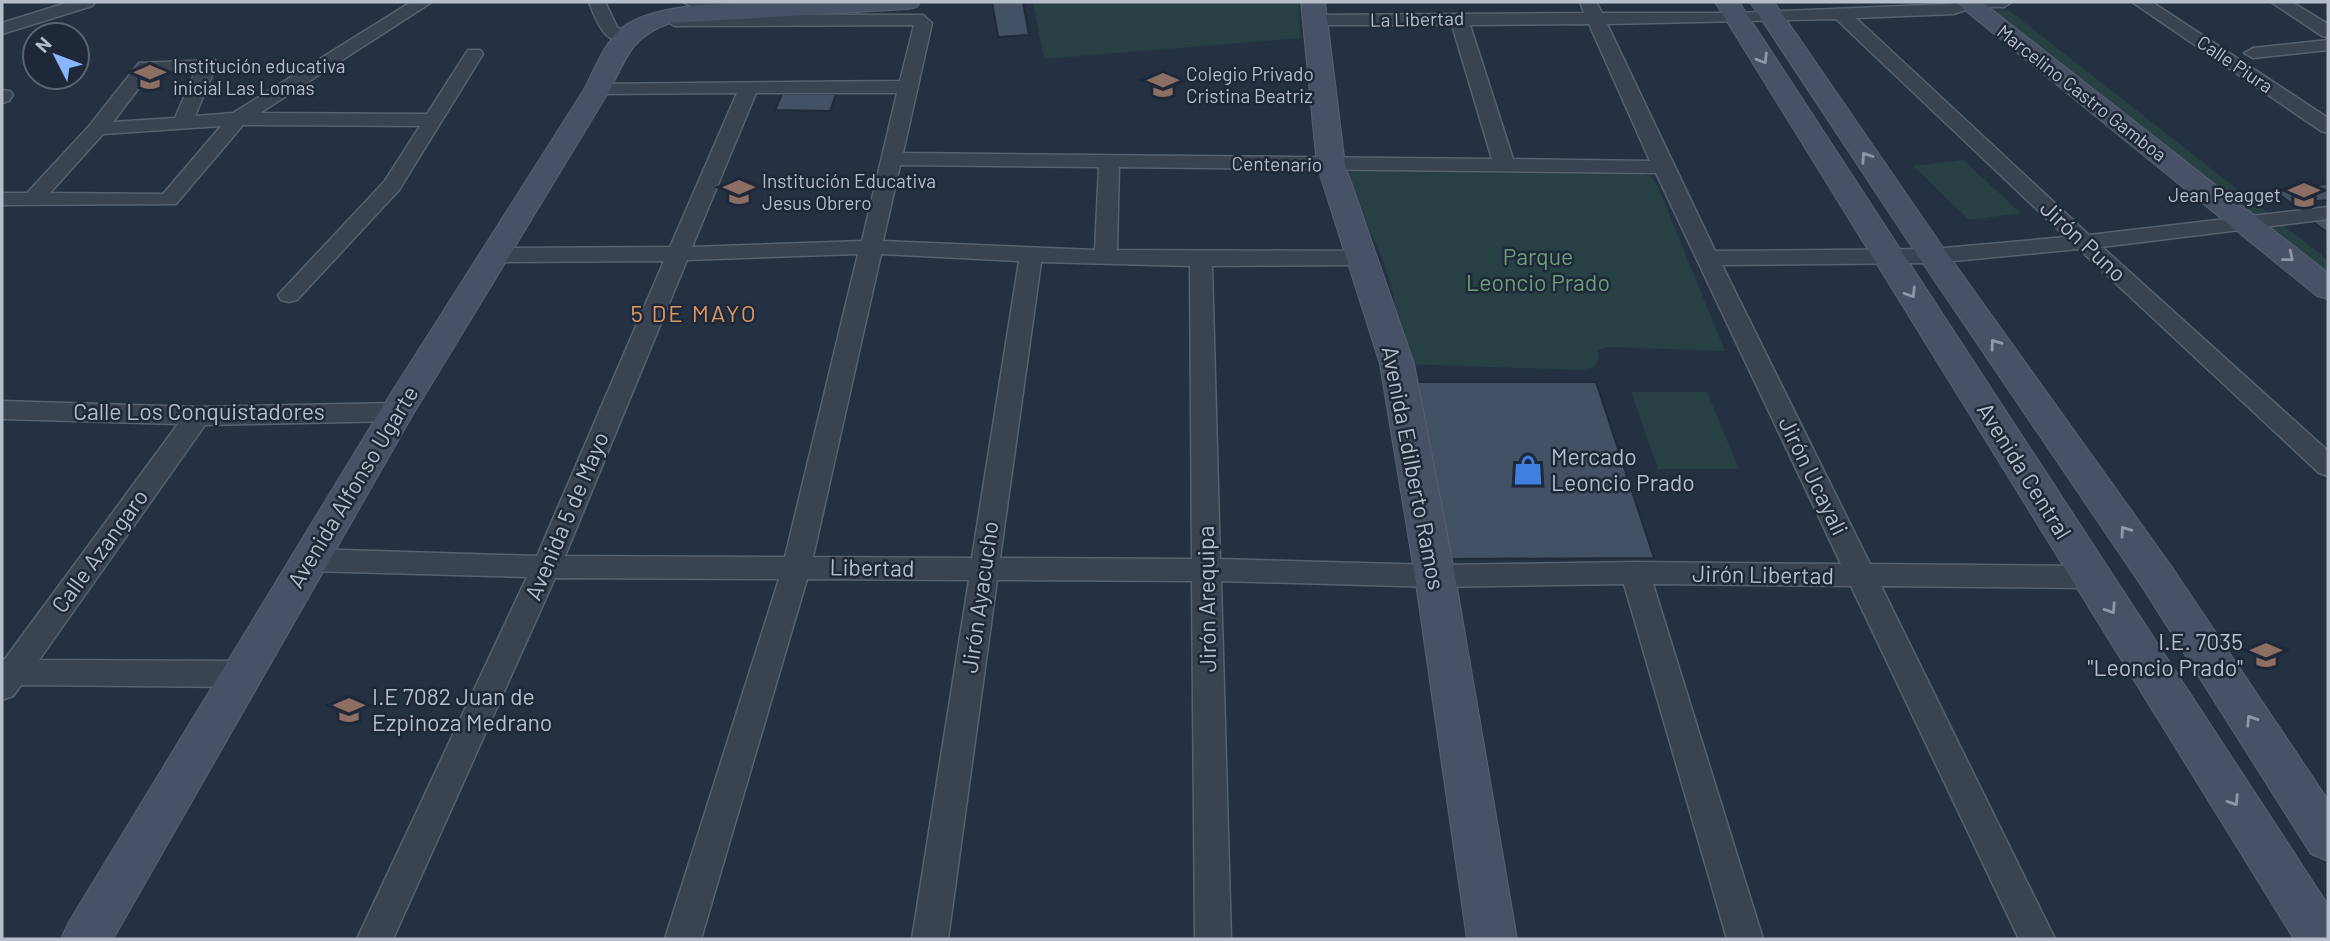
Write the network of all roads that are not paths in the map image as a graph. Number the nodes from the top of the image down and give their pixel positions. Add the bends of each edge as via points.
1 (86, 2) edge
2 (423, 2) edge
3 (597, 2) edge
4 (692, 2) edge
5 (908, 2) edge
6 (1917, 2) edge
7 (1964, 2) edge
8 (2004, 2) edge
9 (2141, 2) edge
10 (2280, 2) edge
11 (801, 5) edge
12 (775, 10) junction
13 (1457, 10) edge
14 (1592, 10) edge
15 (1749, 10) edge
16 (1314, 11) edge
17 (1840, 13) junction
18 (667, 16) junction
19 (2, 29) edge
20 (2328, 32) edge
21 (623, 37) junction
22 (2328, 44) edge
23 (2253, 52) dead end
24 (474, 54) dead end
25 (908, 86) junction
26 (598, 88) junction
27 (749, 88) junction
28 (238, 119) junction
29 (434, 120) junction
30 (182, 123) junction
31 (2328, 127) edge
32 (97, 129) junction
33 (892, 159) junction
34 (1110, 162) junction
35 (1331, 165) junction
36 (1505, 167) junction
37 (1663, 167) junction
38 (15, 199) edge
39 (2328, 213) edge
40 (2280, 219) junction
41 (2247, 224) junction
42 (2084, 242) junction
43 (873, 247) junction
44 (677, 254) junction
45 (495, 255) junction
46 (1031, 255) junction
47 (1106, 256) junction
48 (1888, 256) junction
49 (1933, 256) junction
50 (2328, 257) edge
51 (1362, 258) junction
52 (1707, 258) junction
53 (1201, 259) junction
54 (2328, 289) edge
55 (289, 295) dead end
56 (12, 410) edge
57 (397, 412) junction
58 (198, 416) junction
59 (2, 432) edge
60 (2328, 466) edge
61 (310, 560) junction
62 (546, 567) junction
63 (797, 567) junction
64 (984, 569) junction
65 (1206, 570) junction
66 (1635, 573) junction
67 (1435, 576) junction
68 (1861, 576) junction
69 (2091, 577) junction
70 (244, 674) junction
71 (6, 677) edge
72 (2328, 839) edge
73 (86, 939) edge
74 (375, 939) edge
75 (683, 939) edge
76 (930, 939) edge
77 (1213, 939) edge
78 (1492, 939) edge
79 (1745, 939) edge
80 (2037, 939) edge
81 (2322, 939) edge

1 - 19 street
2 - 28 street
3 - 21 street via 610,30
4 - 12 street via 768,3
5 - 11 main road
6 - 15 street, La Libertad
7 - 8 street
7 - 17 street, La Libertad via 1954,9
7 - 41 main road, Marcelino Castro Gamboa
8 - 40 main road, Marcelino Castro Gamboa
9 - 31 street, Calle Piura
10 - 20 street
11 - 12 main road
12 - 18 main road
13 - 14 street, La Libertad
13 - 16 street, La Libertad
13 - 36 street
14 - 15 street, La Libertad
14 - 37 street, Jirón Ucayali
15 - 17 street, La Libertad
15 -> 48 main road, Avenida Central
49 -> 15 main road, Avenida Central
16 - 35 main road, Avenida Edilberto Ramos
17 - 42 street, Jirón Puno
18 - 21 main road via 648,21
18 - 25 street via 675,22 917,19 923,23
21 - 26 main road, Avenida Alfonso Ugarte
22 - 23 street
24 - 29 street
25 - 27 street
25 - 33 street
26 - 27 street
26 - 45 main road, Avenida Alfonso Ugarte
27 - 44 street, Avenida 5 de Mayo
28 - 29 street
28 - 30 street
28 - 38 street via 169,200
29 - 55 street via 392,186
30 - 32 street
30 - 32 street via 208,64 146,67
32 - 38 street
33 - 34 street, Centenario
33 - 43 street
34 - 35 street, Centenario
34 - 47 street
35 - 36 street, Centenario
35 - 51 main road, Avenida Edilberto Ramos
36 - 37 street, Centenario
37 - 52 street, Jirón Ucayali
39 - 40 street
40 - 41 street
40 - 50 main road, Marcelino Castro Gamboa
41 - 42 street
41 -> 54 main road, Marcelino Castro Gamboa
42 - 49 street
42 - 60 street, Jirón Puno
43 - 44 street
43 - 46 street
43 - 63 street
44 - 45 street
44 - 62 street, Avenida 5 de Mayo
45 - 57 main road, Avenida Alfonso Ugarte
46 - 47 street
46 - 64 street, Jirón Ayacucho
47 - 53 street
48 - 49 street
48 - 52 street
48 -> 69 main road, Avenida Central
72 -> 49 main road, Avenida Central via 2157,577
51 - 53 street
51 - 67 main road, Avenida Edilberto Ramos via 1397,364
52 - 68 street, Jirón Ucayali
53 - 65 street, Jirón Arequipa
56 - 58 street, Calle Los Conquistadores
56 - 59 street
57 - 58 street, Calle Los Conquistadores
57 - 61 main road, Avenida Alfonso Ugarte
58 - 71 street, Calle Azangaro
61 - 62 street, Libertad
61 - 70 main road, Avenida Alfonso Ugarte
62 - 63 street, Libertad
62 - 74 street, Avenida 5 de Mayo
63 - 64 street, Libertad
63 - 75 street
64 - 65 street, Libertad
64 - 76 street, Jirón Ayacucho
65 - 67 street, Libertad
65 - 77 street, Jirón Arequipa
66 - 67 street, Jirón Libertad
66 - 68 street, Jirón Libertad
66 - 79 street
67 - 78 main road, Avenida Edilberto Ramos
68 - 69 street, Jirón Libertad
68 - 80 street, Jirón Ucayali
69 -> 81 main road, Avenida Central
70 - 71 street
70 - 73 main road, Avenida Alfonso Ugarte

